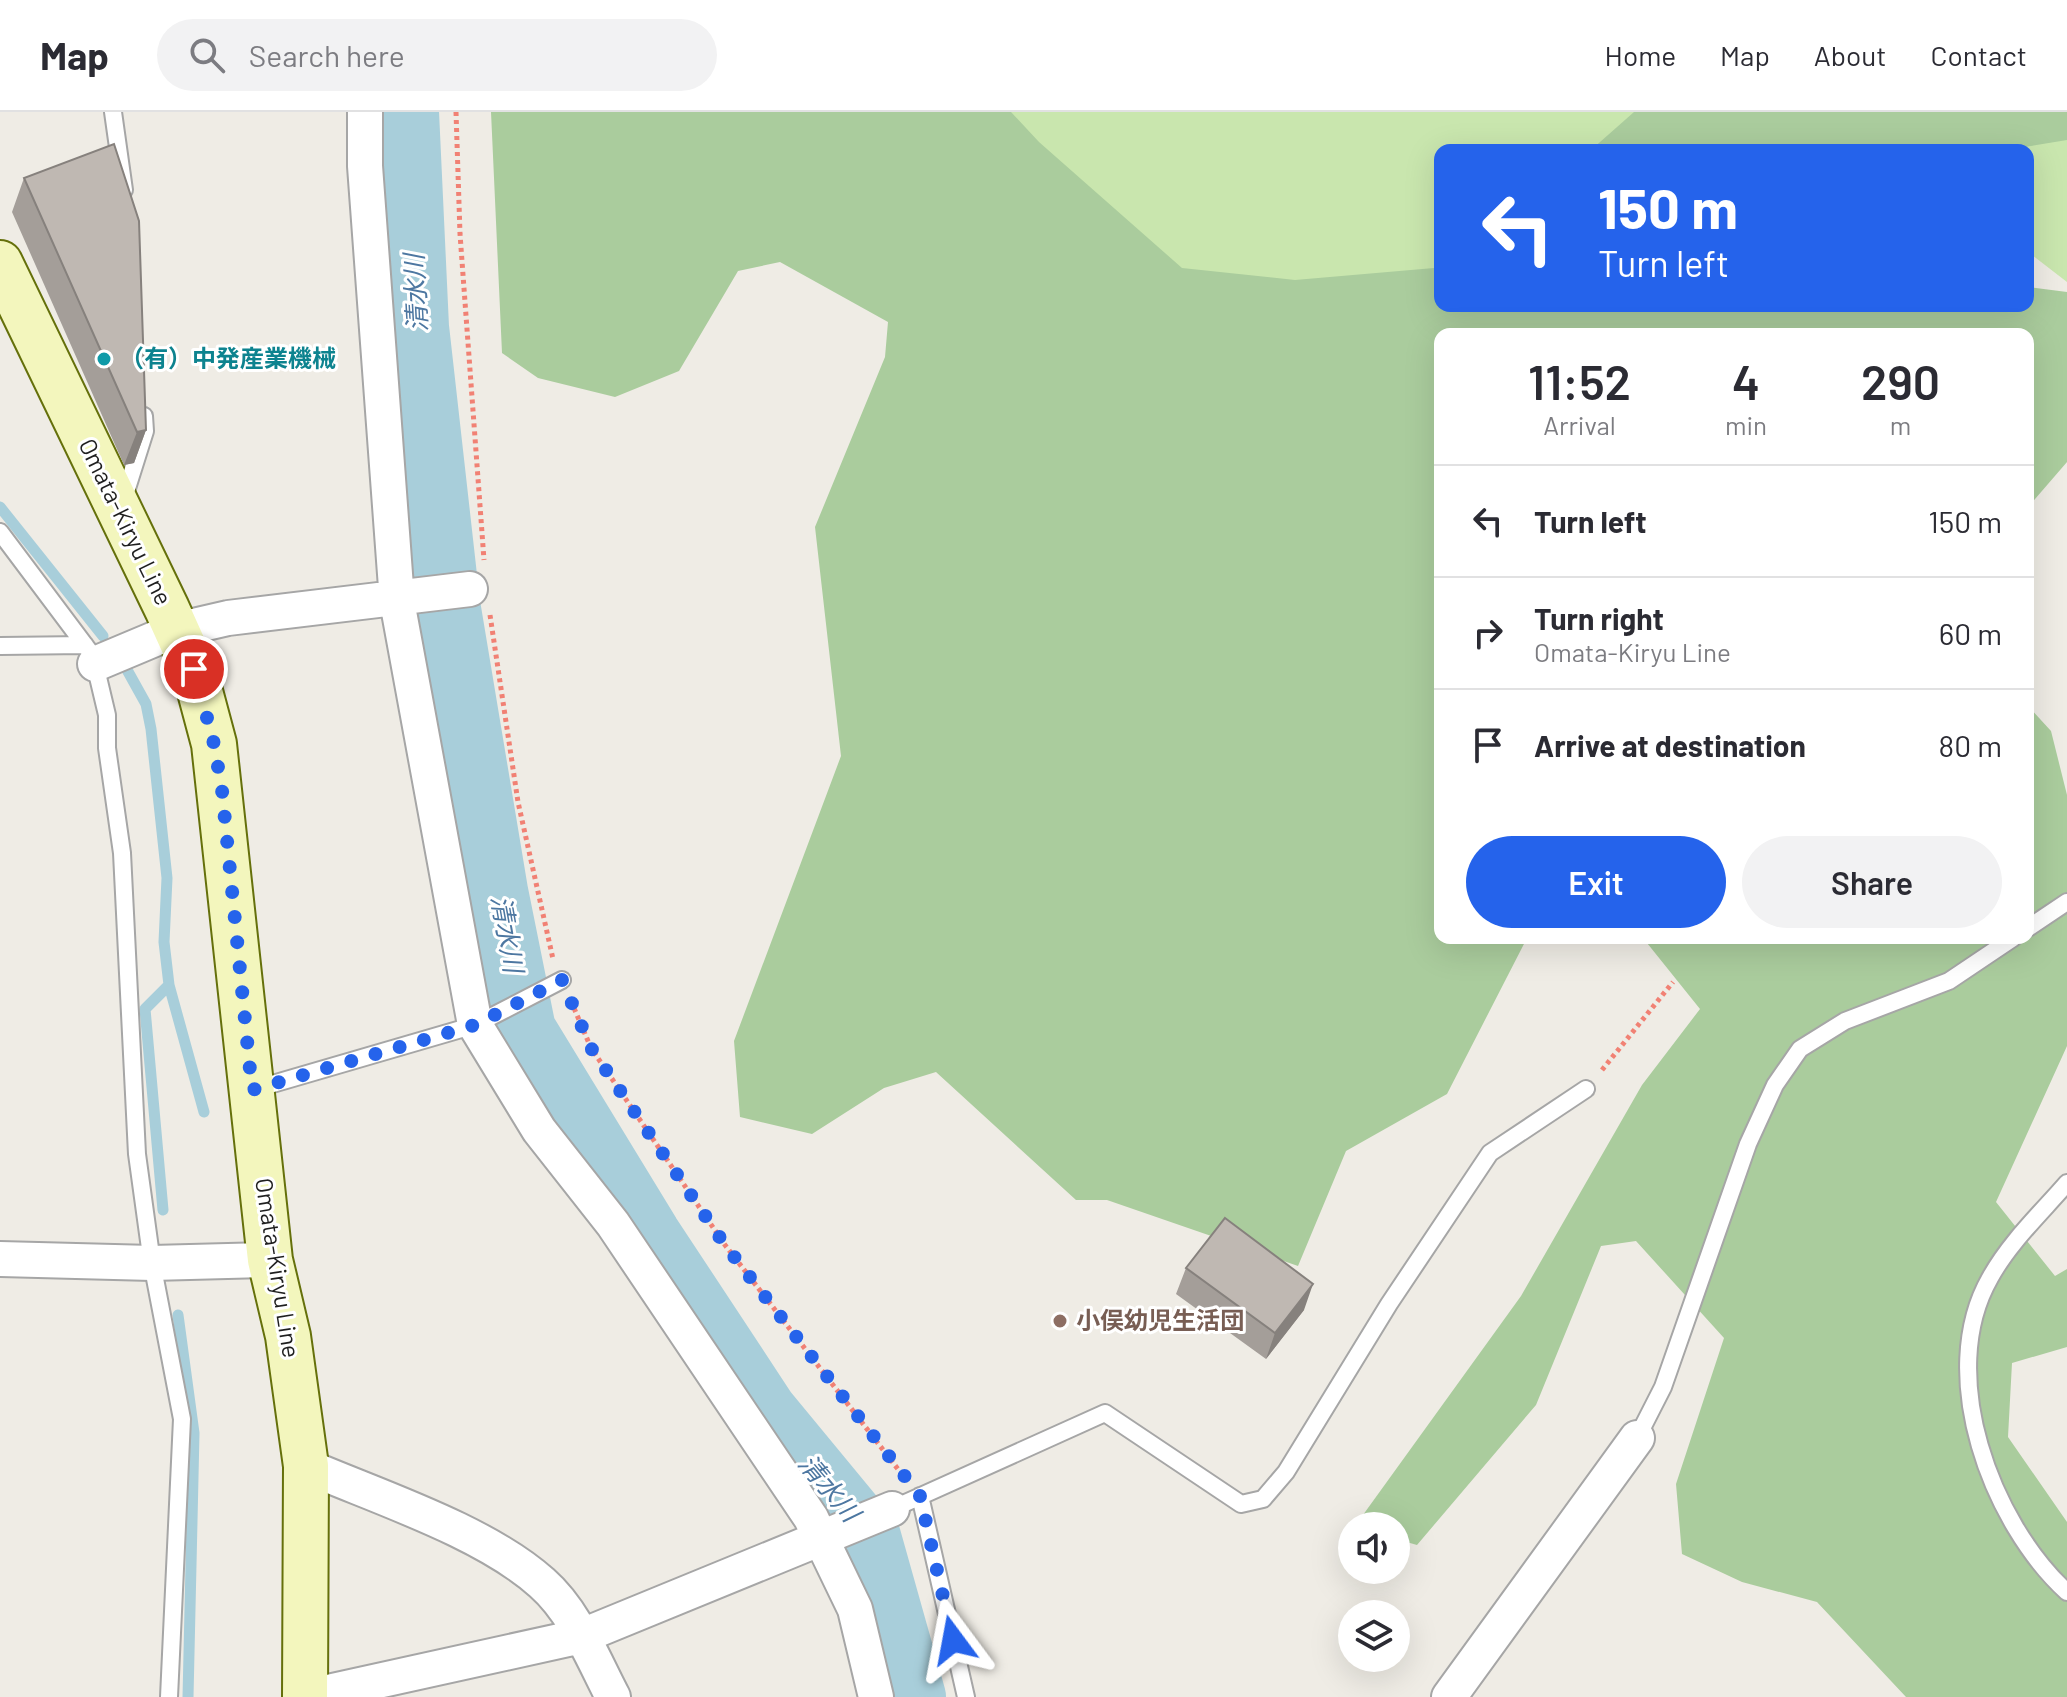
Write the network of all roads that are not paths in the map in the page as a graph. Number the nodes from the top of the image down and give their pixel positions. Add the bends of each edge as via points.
1 (113, 112) edge
2 (365, 112) edge
3 (126, 210) edge
4 (0, 263) edge
5 (142, 399) edge
6 (119, 512) junction
7 (0, 532) edge
8 (478, 587) road end
9 (406, 599) junction
10 (176, 630) junction
11 (0, 646) edge
12 (90, 654) junction
13 (2067, 902) edge
14 (2034, 924) edge
15 (2004, 944) edge
16 (562, 980) road end
17 (486, 1020) junction
18 (1586, 1089) road end
19 (252, 1090) junction
20 (2067, 1183) edge
21 (0, 1259) edge
22 (270, 1260) junction
23 (152, 1263) junction
24 (1637, 1438) joint
25 (306, 1466) junction
26 (906, 1502) junction
27 (826, 1537) junction
28 (2067, 1592) edge
29 (582, 1636) junction
30 (169, 1697) edge
31 (305, 1697) edge
32 (613, 1697) edge
33 (876, 1697) edge
34 (966, 1697) edge
35 (1449, 1697) edge

1 - 3 lane
2 - 9 street via 365,166
4 - 6 main road, Omata-Kiryu Line
5 - 6 lane via 145,431
6 - 10 main road, Omata-Kiryu Line
7 - 12 lane
8 - 9 street
9 - 10 street via 228,618
9 - 17 street
10 - 12 street
10 - 19 main road, Omata-Kiryu Line via 194,669 214,744
11 - 12 lane
12 - 23 lane via 107,715 122,853 137,1154
13 - 14 lane
15 - 24 lane via 1949,981 1845,1021 1800,1049 1775,1085 1748,1144 1663,1387
16 - 17 lane
17 - 19 lane
17 - 27 street via 539,1130 613,1224
18 - 26 lane via 1490,1153 1286,1472 1263,1499 1241,1504 1105,1413
19 - 22 main road, Omata-Kiryu Line
20 - 28 lane via 1989,1279 1975,1317 1967,1383 1977,1438 2003,1504 2041,1568
21 - 23 street
22 - 23 street
22 - 25 main road, Omata-Kiryu Line via 288,1336
23 - 30 lane via 182,1419
24 - 35 street
25 - 29 street via 466,1535 510,1560 543,1583
25 - 31 main road, Omata-Kiryu Line
26 - 27 street
26 - 34 lane
27 - 29 street
27 - 33 street via 855,1609
29 - 31 street
29 - 32 street

